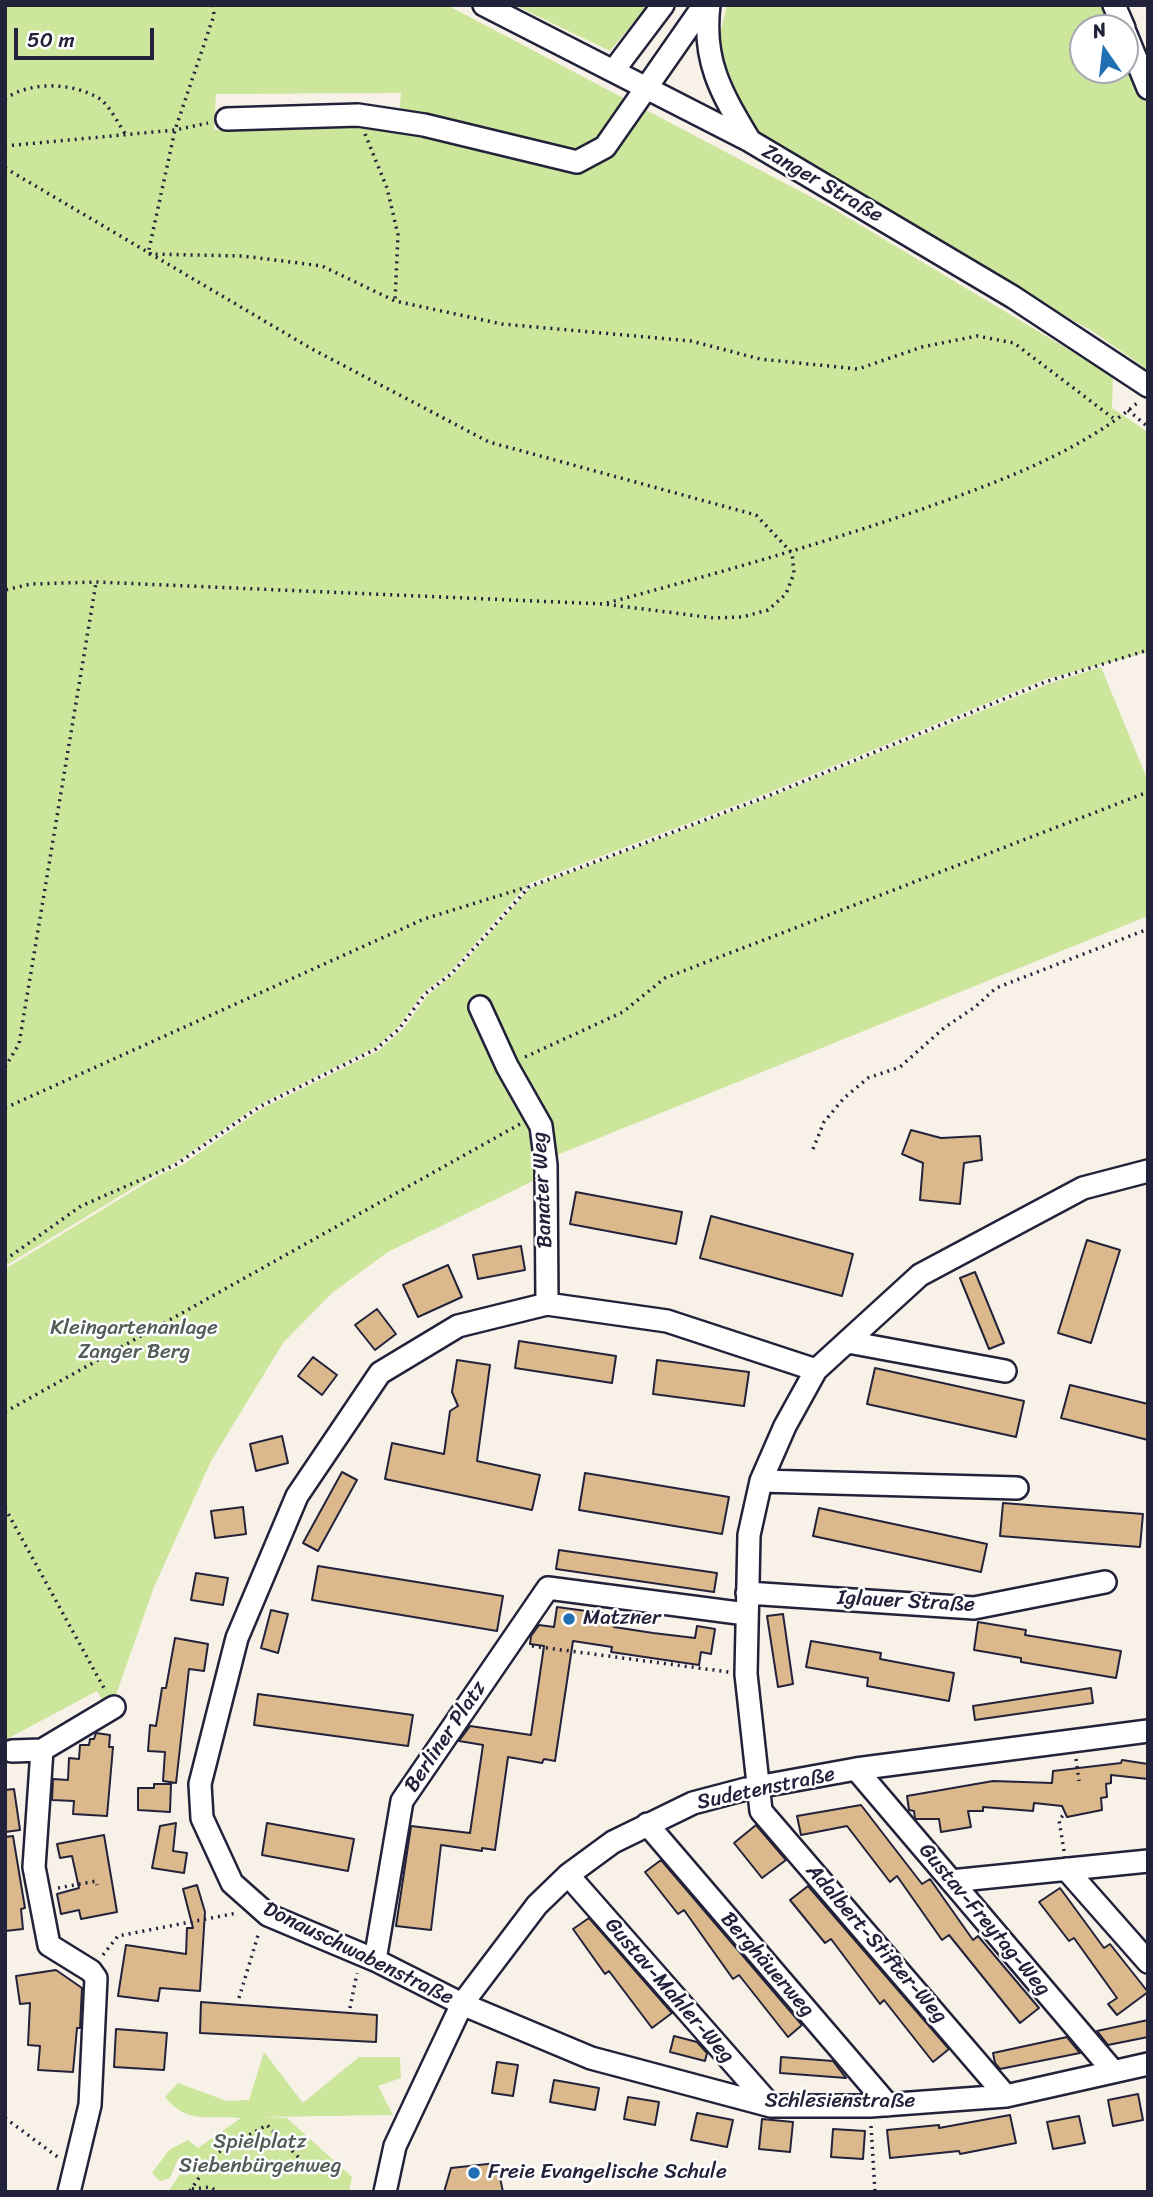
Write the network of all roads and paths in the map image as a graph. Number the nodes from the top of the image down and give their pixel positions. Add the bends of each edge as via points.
1 (213, 5) edge
2 (484, 5) edge
3 (663, 5) edge
4 (706, 5) edge
5 (1139, 66) edge
6 (614, 70) junction
7 (647, 88) junction
8 (1148, 88) edge
9 (5, 99) edge
10 (358, 115) junction
11 (227, 119) joint
12 (176, 130) junction
13 (126, 135) junction
14 (750, 142) junction
15 (5, 146) edge
16 (5, 168) edge
17 (148, 254) junction
18 (395, 301) junction
19 (1146, 391) edge
20 (1128, 410) junction
21 (1114, 418) junction
22 (1148, 427) edge
23 (792, 553) junction
24 (96, 582) junction
25 (5, 590) edge
26 (604, 604) junction
27 (1148, 650) edge
28 (1148, 792) edge
29 (529, 887) junction
30 (1148, 929) edge
31 (480, 1007) dead end
32 (507, 1066) junction
33 (5, 1067) edge
34 (5, 1108) edge
35 (536, 1115) junction
36 (813, 1149) dead end
37 (1148, 1171) edge
38 (5, 1260) edge
39 (547, 1304) junction
40 (848, 1342) junction
41 (816, 1370) junction
42 (1005, 1371) dead end
43 (5, 1412) edge
44 (761, 1481) junction
45 (1017, 1488) dead end
46 (5, 1508) edge
47 (1105, 1582) dead end
48 (746, 1604) junction
49 (509, 1643) junction
50 (746, 1674) junction
51 (114, 1707) joint
52 (1148, 1731) edge
53 (42, 1750) junction
54 (12, 1751) dead end
55 (856, 1769) junction
56 (758, 1787) junction
57 (1065, 1813) dead end
58 (647, 1824) junction
59 (1148, 1861) edge
60 (1067, 1869) junction
61 (568, 1875) junction
62 (951, 1881) junction
63 (97, 1885) dead end
64 (39, 1892) junction
65 (264, 1912) junction
66 (368, 1957) junction
67 (1148, 1962) edge
68 (91, 1971) junction
69 (239, 1998) dead end
70 (462, 2004) junction
71 (350, 2008) dead end
72 (1148, 2064) edge
73 (1113, 2071) junction
74 (1006, 2096) junction
75 (771, 2106) junction
76 (879, 2106) junction
77 (5, 2118) edge
78 (65, 2163) dead end
79 (309, 2168) dead end
80 (189, 2191) edge
81 (69, 2192) edge
82 (219, 2192) edge
83 (385, 2192) edge
84 (875, 2192) edge

1 - 12 path via 214,15
2 - 6 street, Zanger Straße
3 - 6 street
4 - 7 street
4 - 14 street via 713,72
5 - 8 street
6 - 7 street, Zanger Straße
7 - 10 street via 605,147 577,162 424,125
7 - 14 street, Zanger Straße
9 - 13 path via 26,86 69,88 101,100
10 - 11 street
10 - 18 path via 387,188 398,235
11 - 12 path
12 - 13 path
12 - 17 path
13 - 15 path
14 - 19 street, Zanger Straße via 1013,297
16 - 17 path
17 - 18 path via 243,256 323,265
17 - 23 path via 312,349 489,443 756,515
18 - 21 path via 502,324 691,341 760,359 858,369 922,347 977,336 1014,343
19 - 20 path
20 - 21 path
20 - 22 path
21 - 23 path via 1010,477
23 - 26 path
23 - 26 path via 794,573 786,594 768,610 714,618
24 - 25 path via 31,584
24 - 26 path
24 - 33 path via 19,1044
27 - 29 path via 1045,682 768,796
28 - 32 path via 665,978 623,1012
29 - 34 path via 424,919
29 - 38 path via 376,1049 259,1107 177,1164 81,1206
30 - 36 path via 996,988 900,1067 868,1078 844,1098 824,1122
31 - 32 street, Banater Weg
32 - 35 street, Banater Weg
35 - 39 street, Banater Weg via 546,1165
35 - 43 path
37 - 40 street via 1083,1188 920,1275
39 - 41 street, Donauschwabenstraße via 667,1321
39 - 65 street, Donauschwabenstraße via 458,1326 380,1373 297,1496 237,1638 200,1784 202,1818 233,1883
40 - 41 street
40 - 42 street
41 - 44 street
44 - 45 street
44 - 48 street via 750,1535
46 - 51 path
47 - 48 street, Iglauer Straße via 975,1608
48 - 49 street, Berliner Platz via 548,1588
48 - 50 street
49 - 50 path
49 - 66 street, Berliner Platz via 402,1801
50 - 56 street
51 - 53 street
52 - 55 street, Sudetenstraße
53 - 54 street
53 - 64 street via 34,1867
55 - 56 street, Sudetenstraße
55 - 62 street, Gustav-Freytag-Weg
56 - 58 street, Sudetenstraße via 693,1803
56 - 74 street, Adalbert-Stifter-Weg via 761,1811
57 - 60 path via 1059,1820
58 - 61 street, Sudetenstraße
58 - 76 street, Berghäuerweg
59 - 60 street
60 - 62 street
60 - 67 street
61 - 70 street, Sudetenstraße via 529,1914
61 - 75 street, Gustav-Mahler-Weg
62 - 73 street, Gustav-Freytag-Weg
63 - 64 path via 96,1881
64 - 68 street via 49,1945
65 - 66 street, Donauschwabenstraße
65 - 68 path via 118,1936
65 - 69 path
66 - 70 street, Donauschwabenstraße
66 - 71 path
68 - 81 street via 96,1979 90,2105
70 - 75 street, Schlesienstraße via 591,2058
70 - 83 street, Sudetenstraße via 395,2146
72 - 73 street, Schlesienstraße
73 - 74 street, Schlesienstraße
74 - 76 street, Schlesienstraße
75 - 76 street, Schlesienstraße
76 - 84 path
77 - 78 path
79 - 80 path via 267,2125 215,2154
80 - 82 path via 201,2186

